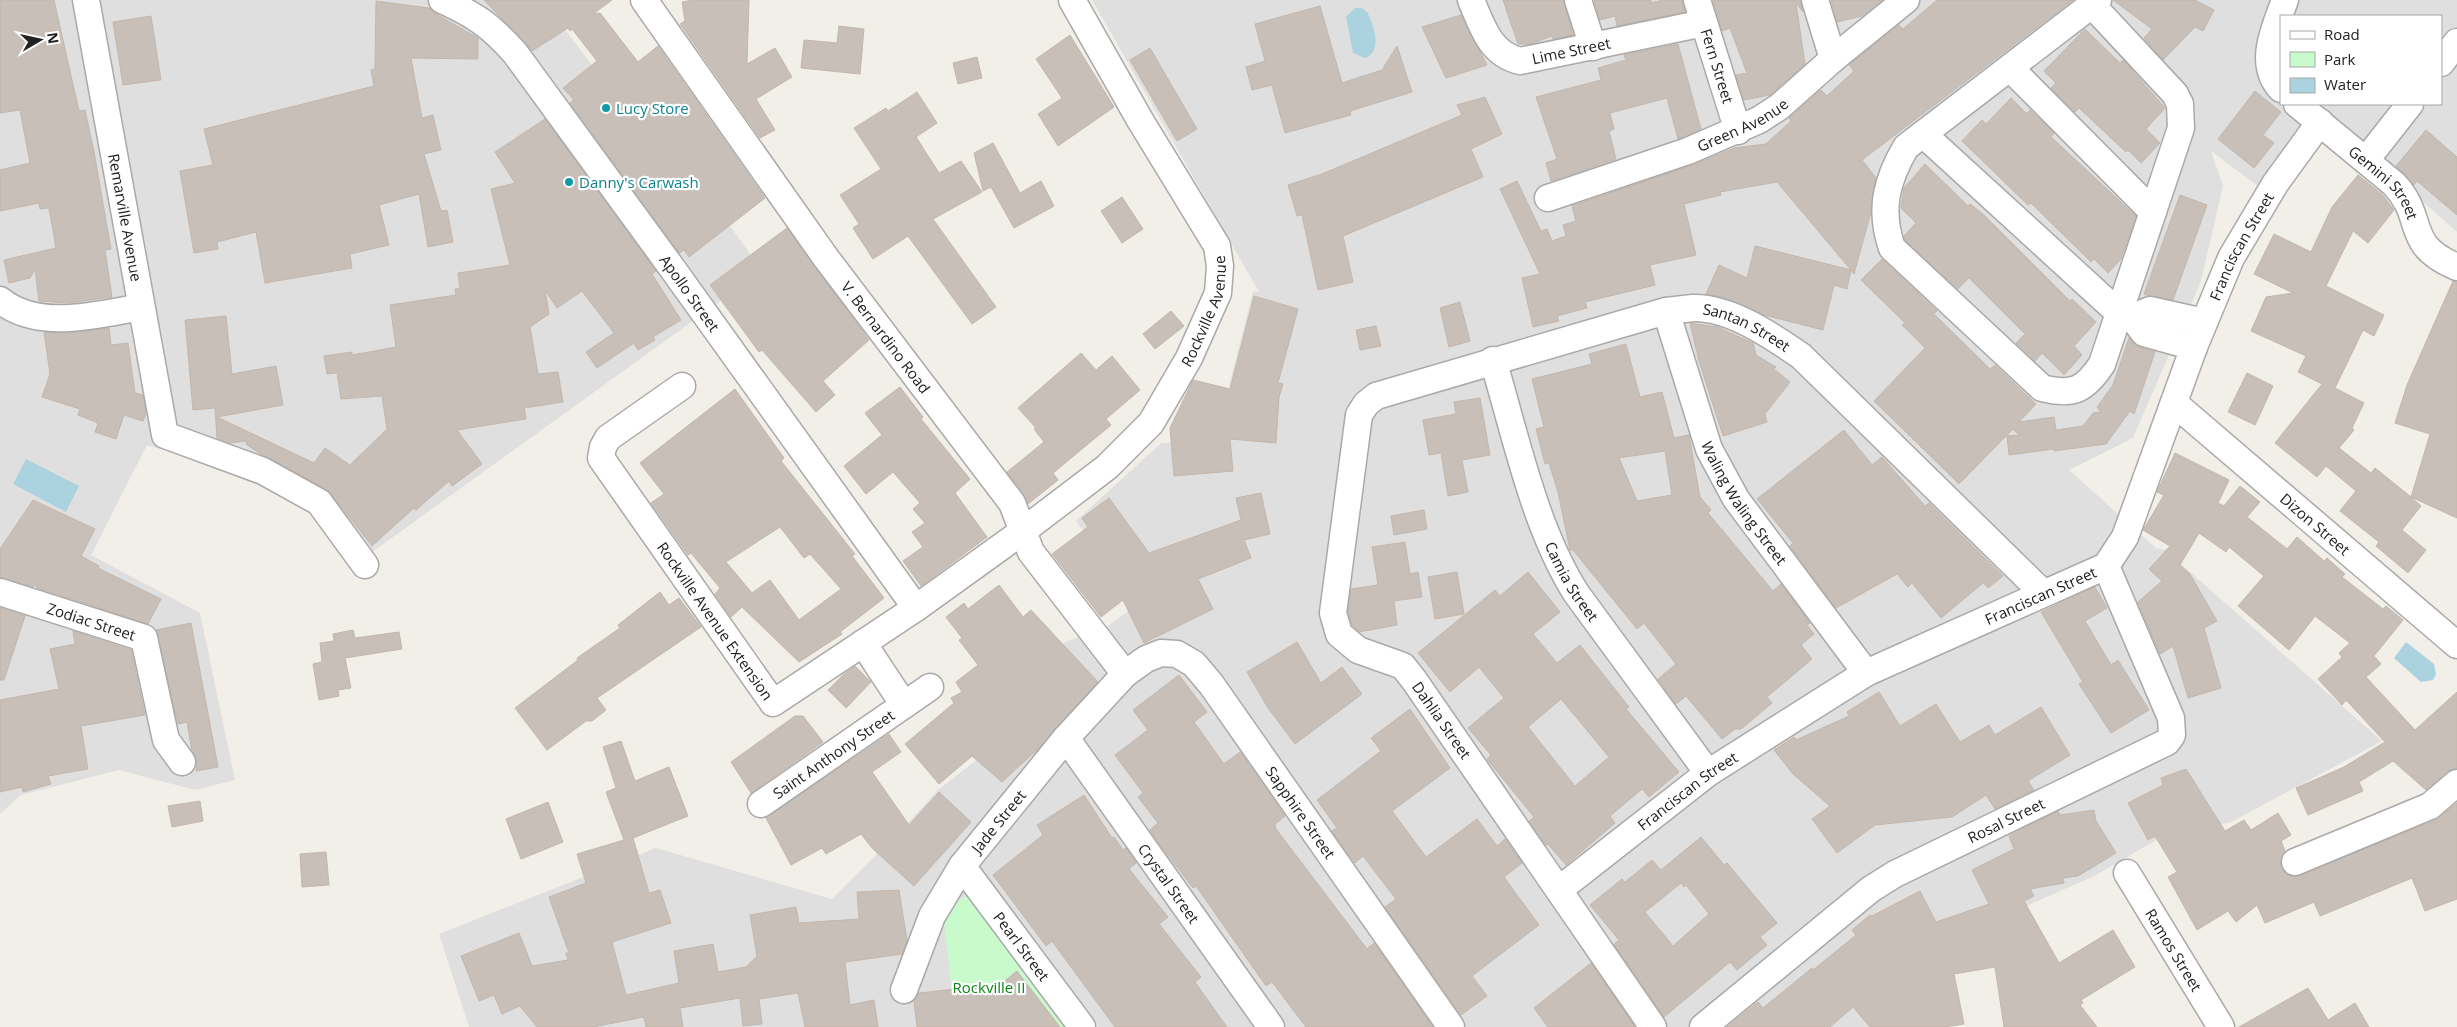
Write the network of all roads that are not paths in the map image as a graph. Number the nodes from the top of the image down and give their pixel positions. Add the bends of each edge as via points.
1 (86, 0) edge
2 (442, 0) edge
3 (644, 0) edge
4 (1072, 0) edge
5 (1471, 0) edge
6 (1578, 0) edge
7 (1814, 0) edge
8 (1906, 0) edge
9 (2285, 0) edge
10 (2095, 3) edge
11 (1701, 11) edge
12 (2457, 42) edge
13 (1593, 48) junction
14 (1833, 59) junction
15 (2442, 63) edge
16 (2010, 68) junction
17 (2276, 81) edge
18 (2298, 105) edge
19 (2409, 105) edge
20 (2320, 122) junction
21 (1738, 131) junction
22 (1923, 134) junction
23 (2366, 160) junction
24 (1548, 198) dead end
25 (2153, 212) junction
26 (2457, 267) edge
27 (0, 300) edge
28 (142, 307) junction
29 (1666, 312) junction
30 (2126, 316) junction
31 (2204, 322) junction
32 (2194, 347) junction
33 (1493, 360) junction
34 (682, 386) dead end
35 (2174, 403) junction
36 (1366, 404) joint
37 (1023, 531) junction
38 (365, 565) dead end
39 (2106, 566) junction
40 (0, 592) edge
41 (2044, 593) junction
42 (916, 608) junction
43 (863, 643) junction
44 (2457, 645) edge
45 (1866, 673) junction
46 (1125, 674) junction
47 (930, 687) dead end
48 (904, 705) junction
49 (1066, 738) junction
50 (182, 762) dead end
51 (1708, 772) junction
52 (2457, 783) edge
53 (761, 804) dead end
54 (2295, 862) dead end
55 (962, 866) junction
56 (2127, 873) dead end
57 (1560, 889) junction
58 (904, 990) dead end
59 (1082, 1027) edge
60 (1271, 1027) edge
61 (1451, 1027) edge
62 (1653, 1027) edge
63 (1703, 1027) edge
64 (2221, 1027) edge

1 - 28 street, Remarville Avenue
2 - 42 street, Apollo Street via 476,16 515,53
3 - 37 street, V. Bernardino Road via 826,258 1012,503
4 - 37 street, Rockville Avenue via 1217,246 1220,266 1218,293 1189,358 1151,423 1107,467
5 - 13 street, Lime Street via 1488,38 1507,58 1533,60
6 - 13 street
7 - 14 street
8 - 14 street, Green Avenue
9 - 17 street via 2269,54
10 - 16 street
10 - 25 street via 2175,94 2180,104 2181,128
11 - 13 street, Lime Street
11 - 21 street, Fern Street
12 - 15 street
14 - 21 street, Green Avenue via 1779,107
16 - 22 street
16 - 25 street
18 - 20 street, Gemini Street
19 - 23 street
20 - 23 street, Gemini Street
20 - 31 street, Franciscan Street via 2252,220 2231,258
21 - 24 street, Green Avenue
22 - 30 street
22 - 30 street via 1906,147 1895,166 1886,196 1886,229 1892,248 2042,388 2074,391 2090,382
23 - 26 street, Gemini Street via 2402,193 2425,248
25 - 30 street
27 - 28 street via 11,308 43,318 97,315
28 - 38 street, Remarville Avenue via 165,435 263,471 319,502
29 - 33 street, Santan Street
29 - 41 street, Santan Street via 1695,308 1726,315 1760,328 1801,356
29 - 45 street, Waling Waling Street via 1709,449 1722,475 1736,499
30 - 31 street via 2150,310
30 - 32 street via 2144,333
31 - 32 street, Franciscan Street
32 - 35 street, Franciscan Street
33 - 36 street, Santan Street via 1376,396
33 - 51 street, Camia Street via 1546,538 1559,568
34 - 43 street, Rockville Avenue Extension via 608,438 601,458 714,620 773,703
35 - 39 street, Franciscan Street via 2125,537
35 - 44 street, Dizon Street
36 - 57 street, Dahlia Street via 1359,415 1334,614 1339,634 1358,650 1402,666
37 - 42 street, Rockville Avenue Extension
37 - 46 street, V. Bernardino Road via 1031,552
39 - 41 street, Franciscan Street
39 - 63 street, Rosal Street via 2171,718 2172,735 2167,742 1895,874 1871,889
40 - 50 street, Zodiac Street via 144,638 166,740
41 - 45 street, Franciscan Street
42 - 43 street, Rockville Avenue Extension
43 - 48 street, Saint Anthony Street
45 - 51 street, Franciscan Street
46 - 49 street, Jade Street
46 - 61 street, Sapphire Street via 1146,659 1162,653 1177,654 1194,664
47 - 48 street, Saint Anthony Street
48 - 53 street, Saint Anthony Street
49 - 55 street, Jade Street
49 - 60 street, Crystal Street
51 - 57 street, Franciscan Street
52 - 54 street via 2430,806
55 - 58 street, Jade Street via 932,916
55 - 59 street, Pearl Street
56 - 64 street, Ramos Street
57 - 62 street, Dahlia Street

